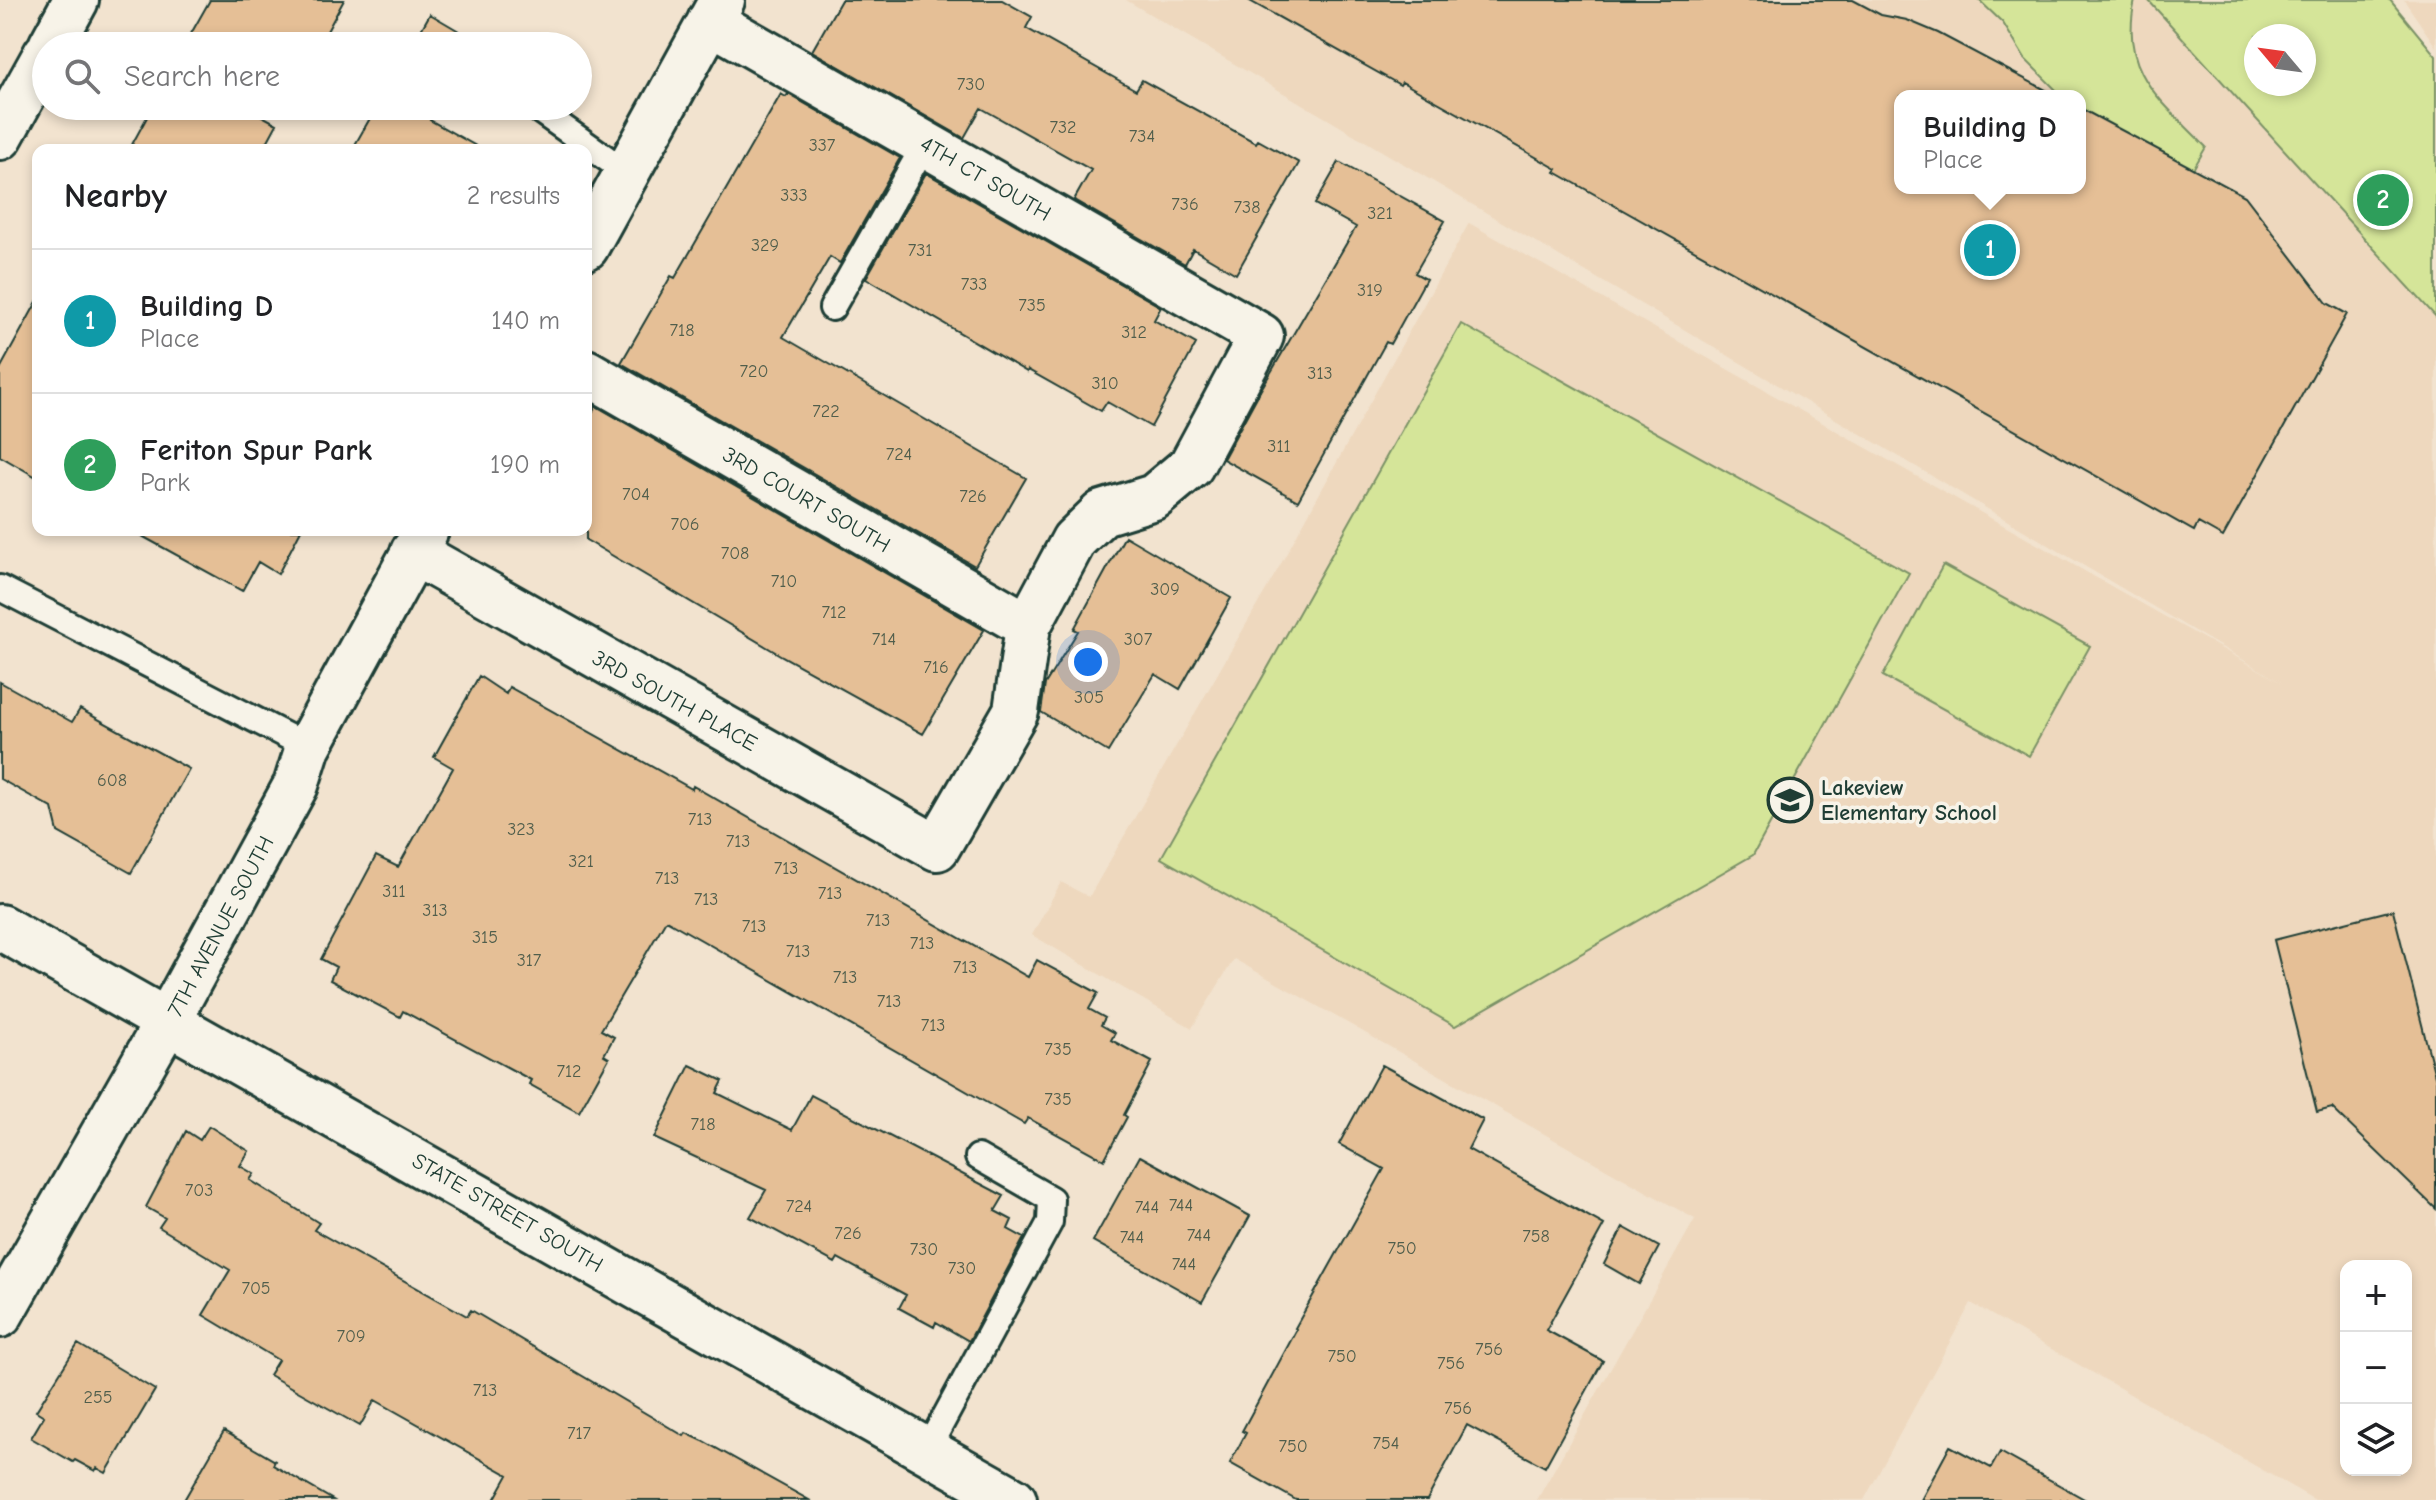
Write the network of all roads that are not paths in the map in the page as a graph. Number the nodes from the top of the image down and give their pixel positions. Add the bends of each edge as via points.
1 (76, 0) edge
2 (716, 10) edge
3 (59, 32) edge
4 (32, 79) edge
5 (553, 120) edge
6 (0, 137) edge
7 (586, 144) edge
8 (925, 144) junction
9 (592, 148) edge
10 (627, 173) junction
11 (592, 236) edge
12 (832, 308) dead end
13 (592, 375) edge
14 (420, 541) edge
15 (0, 588) edge
16 (1028, 626) junction
17 (308, 747) junction
18 (0, 927) edge
19 (168, 1020) junction
20 (978, 1157) dead end
21 (5, 1292) edge
22 (927, 1450) junction
23 (1014, 1500) edge

1 - 3 street
2 - 8 street, 4TH CT SOUTH
2 - 10 street
4 - 6 street
5 - 7 lane
8 - 12 lane
8 - 16 street, 4TH CT SOUTH via 1261,336 1191,466 1154,497 1102,513 1074,540
9 - 10 lane
10 - 11 street
13 - 16 street, 3RD COURT SOUTH
14 - 16 street, 3RD SOUTH PLACE via 937,848 1016,711
14 - 17 street, 7TH AVENUE SOUTH
15 - 17 lane
17 - 19 street, 7TH AVENUE SOUTH via 296,785
18 - 19 street, STATE STREET SOUTH
19 - 21 street, 7TH AVENUE SOUTH
19 - 22 street, STATE STREET SOUTH
20 - 22 lane via 1051,1199 1050,1222
22 - 23 street, STATE STREET SOUTH

